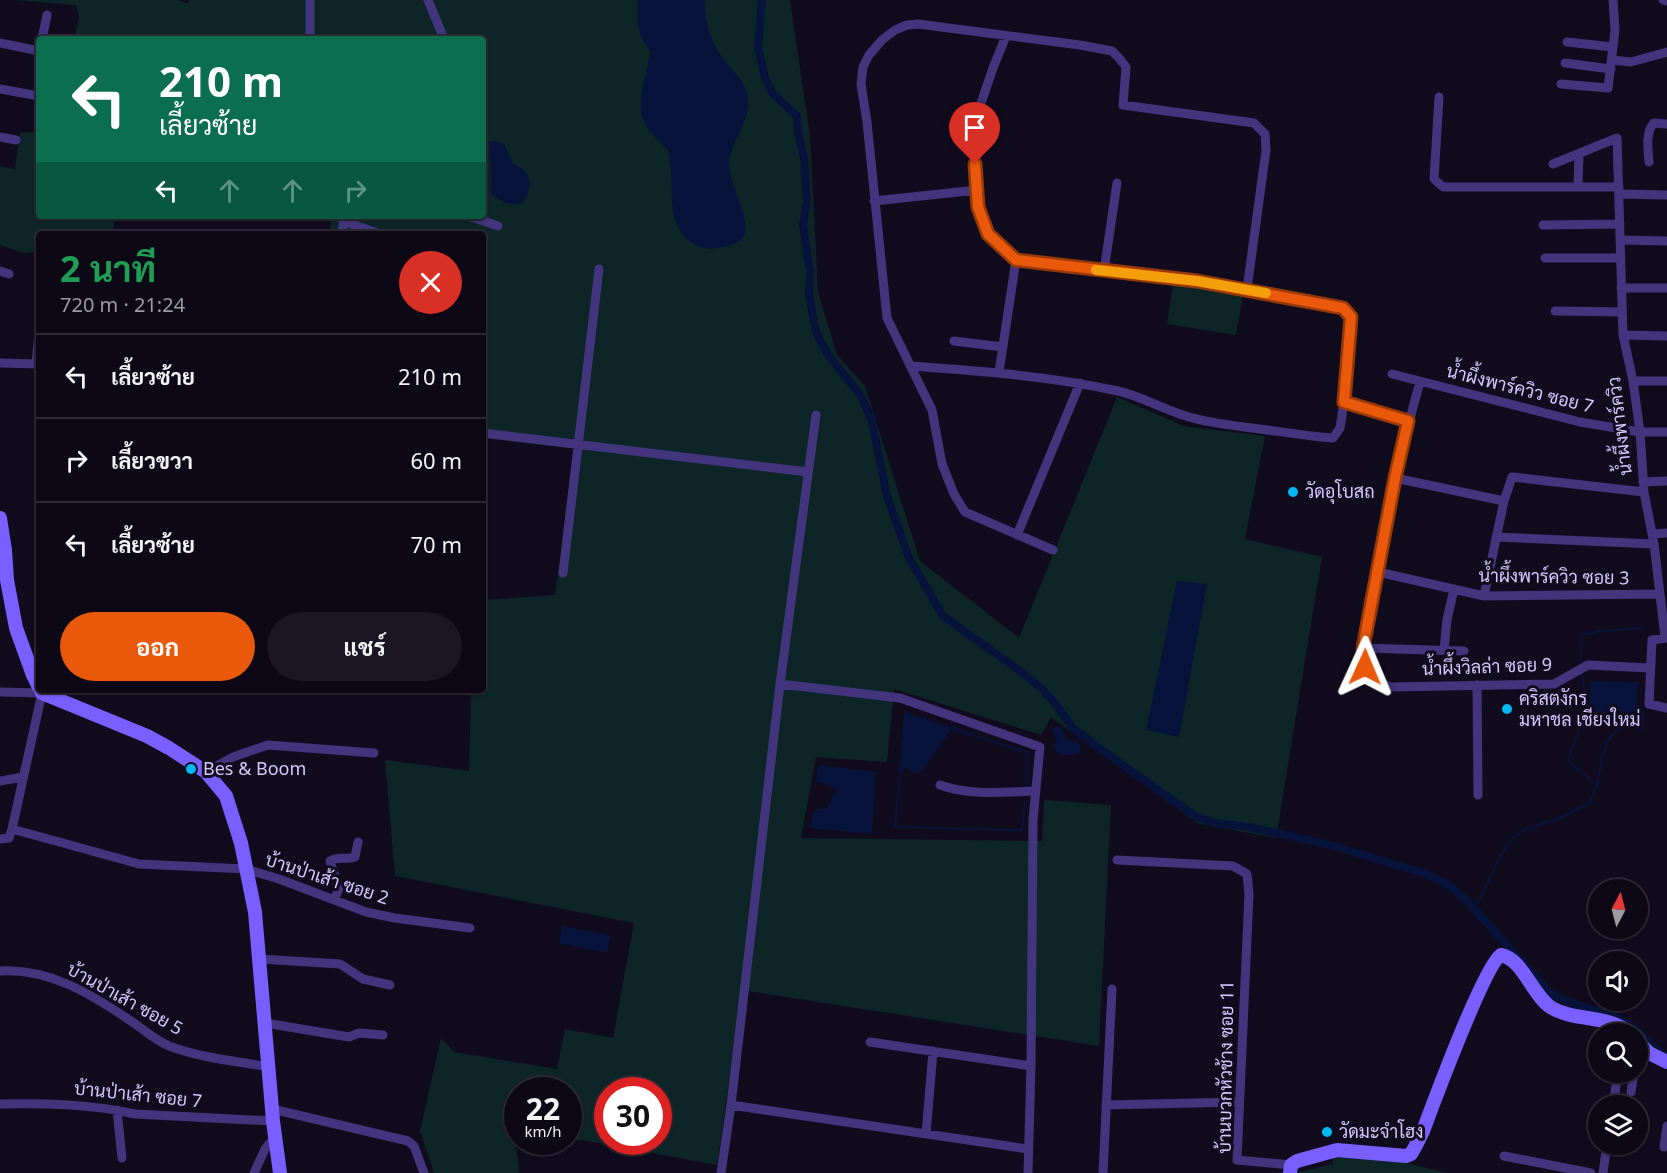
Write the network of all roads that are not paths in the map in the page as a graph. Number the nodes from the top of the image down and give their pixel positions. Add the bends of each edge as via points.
1 (310, 0) edge
2 (428, 0) edge
3 (1613, 0) edge
4 (47, 15) dead end
5 (43, 36) edge
6 (310, 36) edge
7 (443, 36) edge
8 (1006, 36) junction
9 (1567, 42) dead end
10 (0, 43) edge
11 (1613, 47) junction
12 (36, 49) edge
13 (1667, 52) edge
14 (1565, 63) dead end
15 (1612, 65) junction
16 (1561, 84) dead end
17 (0, 89) edge
18 (36, 95) edge
19 (1439, 97) dead end
20 (1667, 124) edge
21 (0, 137) edge
22 (16, 140) dead end
23 (1579, 154) junction
24 (1648, 162) dead end
25 (1553, 164) dead end
26 (1117, 183) dead end
27 (1578, 187) junction
28 (977, 190) junction
29 (1619, 190) junction
30 (1667, 195) edge
31 (874, 201) junction
32 (344, 219) edge
33 (478, 219) edge
34 (1620, 224) junction
35 (1543, 225) dead end
36 (498, 226) dead end
37 (373, 231) edge
38 (1620, 240) junction
39 (1667, 241) edge
40 (1545, 258) dead end
41 (1621, 258) junction
42 (1016, 260) junction
43 (599, 269) dead end
44 (1104, 271) junction
45 (1621, 288) junction
46 (1667, 288) edge
47 (1247, 289) junction
48 (1554, 311) dead end
49 (1622, 312) junction
50 (1623, 335) junction
51 (1667, 336) edge
52 (954, 342) dead end
53 (1003, 347) junction
54 (0, 363) edge
55 (36, 364) edge
56 (910, 366) junction
57 (999, 372) junction
58 (1392, 374) dead end
59 (1633, 381) junction
60 (1667, 381) edge
61 (1420, 382) junction
62 (1080, 383) junction
63 (1344, 402) junction
64 (816, 415) dead end
65 (1408, 421) junction
66 (486, 432) edge
67 (1640, 432) junction
68 (1667, 432) edge
69 (579, 444) junction
70 (808, 472) junction
71 (1395, 478) junction
72 (1667, 481) edge
73 (1643, 482) junction
74 (1644, 492) junction
75 (1504, 501) junction
76 (0, 518) edge
77 (1667, 533) edge
78 (1017, 535) junction
79 (1496, 537) junction
80 (1653, 539) junction
81 (1053, 550) dead end
82 (1378, 572) junction
83 (563, 573) dead end
84 (1662, 583) edge
85 (4, 589) edge
86 (1454, 589) junction
87 (1659, 594) junction
88 (1484, 596) junction
89 (1666, 638) edge
90 (1363, 648) junction
91 (1444, 650) junction
92 (1464, 651) dead end
93 (1649, 668) junction
94 (36, 681) edge
95 (780, 684) junction
96 (1477, 685) junction
97 (36, 690) edge
98 (0, 692) edge
99 (40, 693) edge
100 (48, 693) edge
101 (1667, 708) edge
102 (374, 753) dead end
103 (206, 772) junction
104 (22, 777) junction
105 (0, 781) edge
106 (940, 785) dead end
107 (1036, 791) junction
108 (1478, 795) dead end
109 (12, 829) junction
110 (0, 839) edge
111 (358, 842) dead end
112 (1117, 860) dead end
113 (246, 869) junction
114 (334, 900) junction
115 (470, 928) dead end
116 (260, 959) junction
117 (0, 971) edge
118 (390, 985) dead end
119 (1112, 989) dead end
120 (265, 1023) junction
121 (1613, 1023) edge
122 (382, 1035) dead end
123 (870, 1042) dead end
124 (933, 1051) junction
125 (1648, 1052) edge
126 (1667, 1062) edge
127 (1031, 1066) junction
128 (269, 1067) junction
129 (1632, 1083) edge
130 (1631, 1092) dead end
131 (1239, 1102) junction
132 (0, 1104) edge
133 (731, 1105) junction
134 (1106, 1106) junction
135 (117, 1110) junction
136 (273, 1115) junction
137 (1667, 1126) edge
138 (926, 1134) junction
139 (275, 1137) junction
140 (1664, 1147) dead end
141 (1029, 1149) junction
142 (1605, 1155) edge
143 (1504, 1156) dead end
144 (122, 1158) dead end
145 (1290, 1169) edge
146 (254, 1173) edge
147 (280, 1173) edge
148 (424, 1173) edge
149 (721, 1173) edge
150 (1028, 1173) edge
151 (1103, 1173) edge
152 (1590, 1173) edge
153 (1603, 1173) edge

1 - 6 street
2 - 7 street
3 - 11 street
4 - 5 street
8 - 28 street via 979,109
8 - 31 street via 907,25 888,35 869,55 862,67 861,84
8 - 47 street via 1112,51 1126,67 1123,105 1254,123 1264,134 1266,150
9 - 11 street
10 - 12 street
11 - 15 street
13 - 15 street
14 - 15 street
15 - 16 street via 1608,88
17 - 18 street
19 - 27 street via 1434,179 1443,187
20 - 24 street via 1654,123 1650,127
21 - 22 street
23 - 25 street
23 - 27 street
23 - 29 street, น้ำผึ้งพาร์ควิว via 1617,138
26 - 44 street
27 - 29 street
28 - 31 street
28 - 42 street via 978,207 988,234
29 - 30 street
29 - 34 street, น้ำผึ้งพาร์ควิว
31 - 56 street via 887,318
32 - 37 street
33 - 36 street
34 - 35 street
34 - 38 street, น้ำผึ้งพาร์ควิว
38 - 39 street
38 - 41 street, น้ำผึ้งพาร์ควิว
40 - 41 street
41 - 45 street, น้ำผึ้งพาร์ควิว
42 - 44 street
42 - 53 street
43 - 69 street
44 - 47 street
45 - 46 street
45 - 49 street, น้ำผึ้งพาร์ควิว
47 - 63 street via 1343,308 1351,317
48 - 49 street
49 - 50 street, น้ำผึ้งพาร์ควิว
50 - 51 street
50 - 59 street, น้ำผึ้งพาร์ควิว
52 - 53 street
53 - 57 street
54 - 55 street
56 - 57 street
56 - 78 street via 932,410 942,464 965,512
57 - 62 street
58 - 61 street, น้ำผึ้งพาร์ควิว ซอย 7
59 - 60 street
59 - 67 street, น้ำผึ้งพาร์ควิว
61 - 65 street, น้ำผึ้งวิลล่า ซอย 9
61 - 67 street, น้ำผึ้งพาร์ควิว ซอย 7 via 1580,422
62 - 63 street via 1138,397 1186,417 1320,438 1333,438 1340,428
62 - 78 street
63 - 65 street
64 - 70 street
65 - 71 street, น้ำผึ้งวิลล่า ซอย 9
66 - 69 street
67 - 68 street, น้ำผึ้งพาร์ควิว ซอย 7
67 - 73 street, น้ำผึ้งพาร์ควิว
69 - 70 street
69 - 83 street
70 - 95 street
71 - 75 street
71 - 82 street, น้ำผึ้งวิลล่า ซอย 9
72 - 73 street
73 - 74 street, น้ำผึ้งพาร์ควิว
74 - 75 street via 1512,477
74 - 80 street, น้ำผึ้งพาร์ควิว
75 - 79 street
76 - 85 street
77 - 80 street, น้ำผึ้งพาร์ควิว ซอย 3
78 - 81 street
79 - 80 street, น้ำผึ้งพาร์ควิว ซอย 3
79 - 88 street
80 - 84 street, น้ำผึ้งพาร์ควิว
82 - 86 street, น้ำผึ้งพาร์ควิว ซอย 3
82 - 90 street, น้ำผึ้งวิลล่า ซอย 9
84 - 87 street, น้ำผึ้งพาร์ควิว
85 - 94 street
86 - 88 street, น้ำผึ้งพาร์ควิว ซอย 3
86 - 91 street
87 - 88 street, น้ำผึ้งพาร์ควิว ซอย 3
87 - 89 street, น้ำผึ้งพาร์ควิว
89 - 93 street via 1652,640
90 - 91 street
90 - 96 street, น้ำผึ้งวิลล่า ซอย 9 via 1365,667 1374,681 1391,687
91 - 92 street
93 - 96 street, น้ำผึ้งวิลล่า ซอย 9 via 1588,665 1554,684
93 - 101 street via 1649,704
95 - 107 street via 900,698 1040,747
95 - 133 street
96 - 108 street
97 - 98 street
99 - 104 street
100 - 103 street via 147,736
102 - 103 street via 268,745
103 - 113 street via 226,796
104 - 105 street
104 - 109 street
106 - 107 street via 972,793
107 - 127 street
109 - 110 street via 9,838
109 - 113 street, บ้านป่าเส้า ซอย 2 via 139,864
111 - 114 street via 355,857 330,861 339,889
112 - 131 street, บ้านบวกหัวช้าง ซอย 11 via 1233,866 1246,874
113 - 114 street, บ้านป่าเส้า ซอย 2
113 - 116 street
114 - 115 street, บ้านป่าเส้า ซอย 2 via 395,918
116 - 118 street via 340,964 363,979
116 - 120 street
117 - 128 street, บ้านป่าเส้า ซอย 5 via 35,973 76,987 168,1045
119 - 134 street
120 - 122 street via 349,1037 359,1032
120 - 128 street
121 - 145 street via 1552,1008 1513,962 1506,956 1498,957 1481,986 1411,1154 1337,1150 1297,1161
123 - 124 street
124 - 127 street
124 - 138 street
125 - 126 street
127 - 141 street
128 - 136 street
129 - 130 street
131 - 134 street
131 - 145 street, บ้านบวกหัวช้าง ซอย 11 via 1237,1160
132 - 135 street, บ้านป่าเส้า ซอย 7 via 58,1103
133 - 138 street
133 - 149 street
134 - 151 street
135 - 136 street, บ้านป่าเส้า ซอย 7 via 135,1114
135 - 144 street
136 - 139 street
136 - 148 street, บ้านป่าเส้า ซอย 7 via 408,1141 414,1146
137 - 140 street
138 - 141 street
139 - 146 street
139 - 147 street
141 - 150 street
142 - 153 street
143 - 152 street

